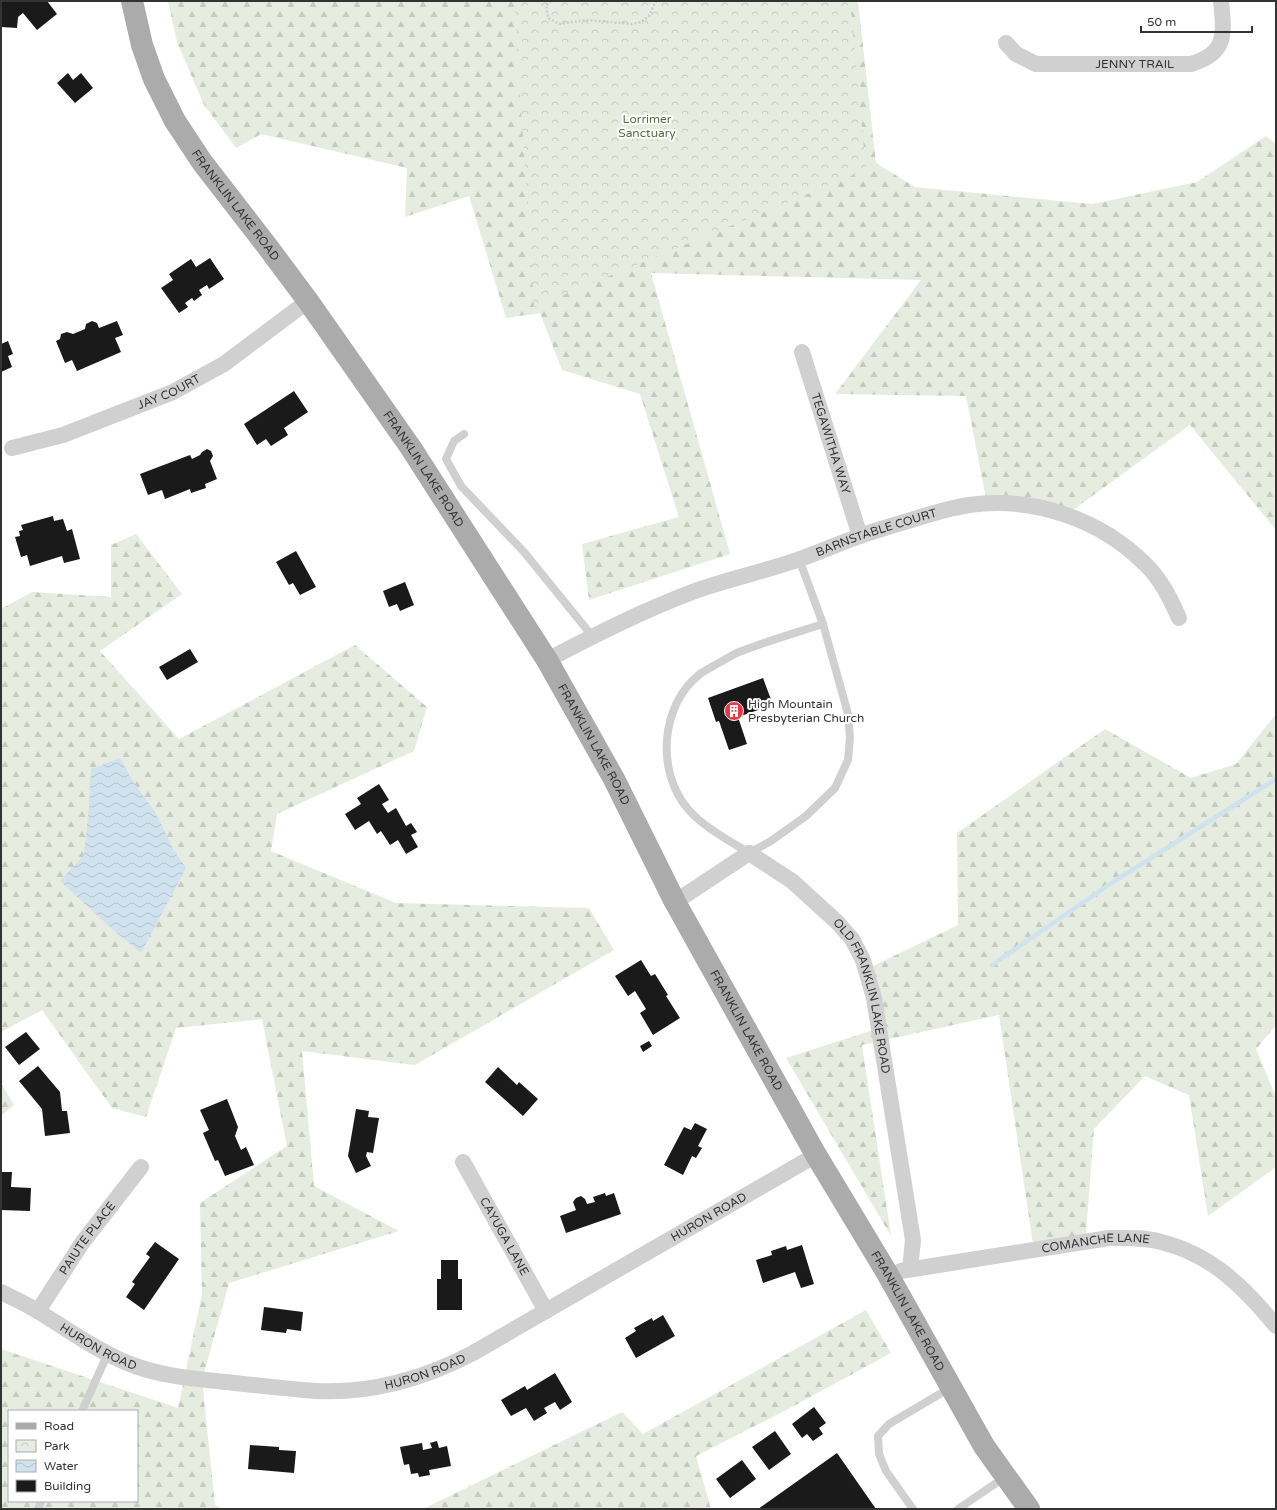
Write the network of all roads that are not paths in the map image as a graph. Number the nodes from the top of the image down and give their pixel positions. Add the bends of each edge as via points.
1 (132, 1) edge
2 (1221, 1) edge
3 (1006, 44) dead end
4 (308, 301) junction
5 (802, 352) dead end
6 (464, 434) dead end
7 (12, 448) dead end
8 (860, 536) junction
9 (799, 559) junction
10 (1180, 618) dead end
11 (823, 624) junction
12 (593, 637) junction
13 (547, 660) junction
14 (749, 853) junction
15 (675, 902) junction
16 (816, 1155) junction
17 (463, 1162) dead end
18 (141, 1168) dead end
19 (910, 1269) junction
20 (887, 1273) junction
21 (1, 1292) edge
22 (38, 1311) junction
23 (546, 1311) junction
24 (1276, 1326) edge
25 (108, 1353) junction
26 (950, 1387) junction
27 (82, 1410) edge
28 (1005, 1477) junction
29 (913, 1509) edge
30 (958, 1509) edge
31 (1028, 1509) edge

1 - 4 main road, FRANKLIN LAKE ROAD via 142,45 154,79 172,116 202,162
2 - 3 street, JENNY TRAIL via 1224,30 1221,41 1214,52 1203,60 1191,64 1036,64 1016,54
4 - 7 street, JAY COURT via 224,364 173,392 63,435
4 - 13 main road, FRANKLIN LAKE ROAD via 411,448
5 - 8 street, TEGAWITHA WAY
6 - 12 lane via 454,441 446,459 461,486 524,552
8 - 9 street, BARNSTABLE COURT
8 - 10 street, BARNSTABLE COURT via 941,511 970,505 1020,504 1049,509 1100,529 1124,545 1146,565 1166,590
9 - 11 lane
9 - 12 street, BARNSTABLE COURT via 696,591 635,616
11 - 14 lane via 848,714 848,760 835,788 806,816
11 - 14 lane via 738,652 699,674 679,697 671,717 666,746 668,769 676,791 688,809 702,822
12 - 13 street, BARNSTABLE COURT
13 - 15 main road, FRANKLIN LAKE ROAD via 614,779
14 - 15 street
14 - 19 street, OLD FRANKLIN LAKE ROAD via 792,881 837,922 852,939 864,960 874,998 913,1240
15 - 16 main road, FRANKLIN LAKE ROAD
16 - 20 main road, FRANKLIN LAKE ROAD
16 - 23 street, HURON ROAD
17 - 23 street, CAYUGA LANE
18 - 22 street, PAIUTE PLACE via 82,1243
19 - 20 street, COMANCHE LANE
19 - 24 street, COMANCHE LANE via 1109,1238 1160,1241 1207,1260 1228,1275
20 - 26 main road, FRANKLIN LAKE ROAD
21 - 22 street, HURON ROAD
22 - 25 street, HURON ROAD via 92,1346
23 - 25 street, HURON ROAD via 456,1362 423,1376 353,1390 318,1391 178,1378 152,1372
25 - 27 lane
26 - 28 main road, FRANKLIN LAKE ROAD
26 - 29 lane via 889,1424 878,1436 879,1454 886,1471
28 - 30 lane
28 - 31 main road, FRANKLIN LAKE ROAD

